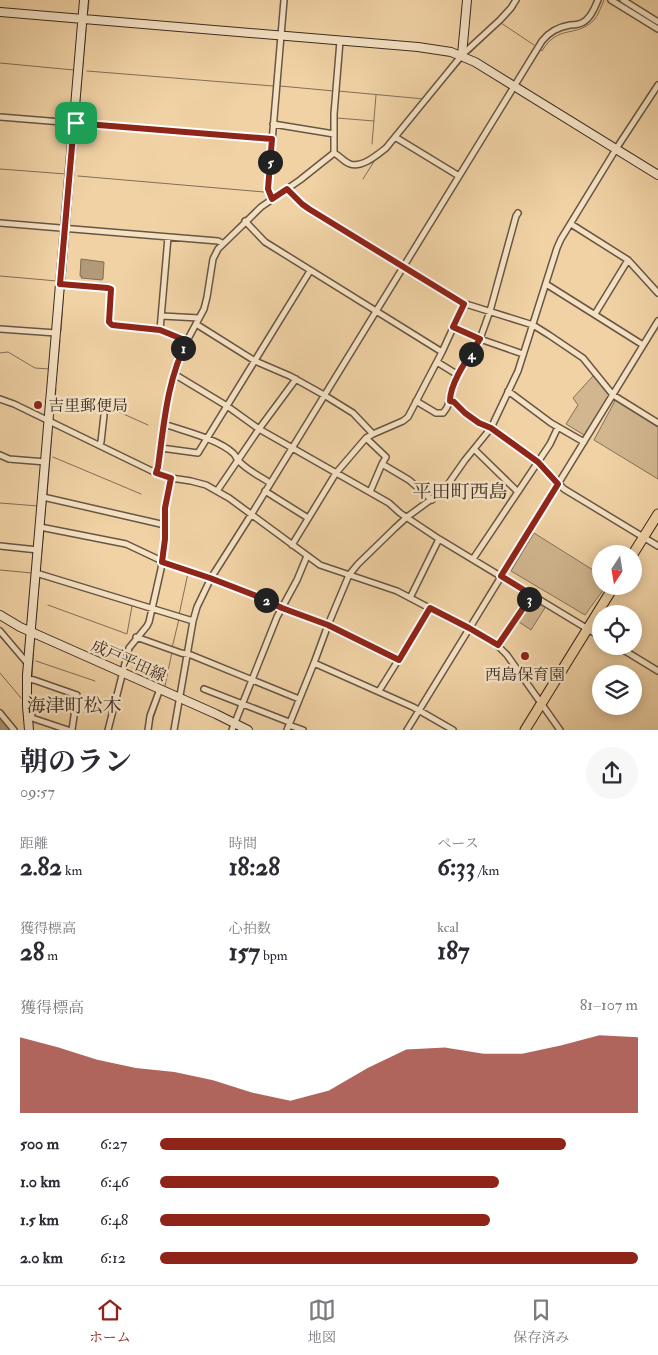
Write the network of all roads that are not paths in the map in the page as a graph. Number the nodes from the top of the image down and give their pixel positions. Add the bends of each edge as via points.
1 (84, 0) edge
2 (284, 0) edge
3 (467, 0) edge
4 (516, 0) edge
5 (598, 0) edge
6 (611, 0) edge
7 (623, 0) edge
8 (618, 2) edge
9 (0, 12) edge
10 (82, 20) junction
11 (658, 22) edge
12 (658, 29) edge
13 (281, 36) junction
14 (340, 41) junction
15 (462, 55) junction
16 (658, 85) edge
17 (514, 86) junction
18 (0, 117) edge
19 (77, 123) junction
20 (273, 124) junction
21 (334, 134) junction
22 (395, 137) junction
23 (272, 139) junction
24 (616, 149) junction
25 (334, 153) junction
26 (658, 175) edge
27 (459, 176) junction
28 (287, 189) junction
29 (272, 199) junction
30 (518, 213) dead end
31 (245, 221) junction
32 (0, 223) edge
33 (571, 224) junction
34 (65, 228) junction
35 (168, 237) junction
36 (222, 243) junction
37 (628, 260) junction
38 (403, 267) junction
39 (310, 271) junction
40 (60, 284) junction
41 (546, 284) junction
42 (658, 293) edge
43 (464, 304) junction
44 (376, 311) junction
45 (490, 311) junction
46 (595, 314) junction
47 (162, 316) junction
48 (199, 318) junction
49 (658, 320) edge
50 (196, 324) junction
51 (533, 325) junction
52 (453, 327) junction
53 (0, 329) edge
54 (160, 330) junction
55 (56, 334) junction
56 (480, 339) junction
57 (187, 341) junction
58 (643, 345) junction
59 (442, 352) junction
60 (523, 354) junction
61 (255, 361) junction
62 (437, 362) junction
63 (174, 374) junction
64 (458, 375) junction
65 (296, 379) junction
66 (508, 391) junction
67 (324, 395) junction
68 (613, 395) junction
69 (0, 400) edge
70 (450, 401) junction
71 (416, 402) junction
72 (227, 406) junction
73 (104, 415) dead end
74 (49, 421) junction
75 (658, 423) edge
76 (164, 424) junction
77 (558, 427) junction
78 (491, 428) junction
79 (259, 429) junction
80 (373, 434) junction
81 (208, 438) junction
82 (366, 438) junction
83 (584, 442) junction
84 (99, 445) junction
85 (161, 448) junction
86 (292, 448) junction
87 (474, 449) junction
88 (0, 455) edge
89 (238, 460) junction
90 (46, 462) junction
91 (538, 462) junction
92 (382, 464) junction
93 (156, 473) junction
94 (336, 473) junction
95 (171, 478) junction
96 (270, 483) junction
97 (558, 484) junction
98 (217, 491) junction
99 (265, 491) junction
100 (370, 492) junction
101 (518, 492) junction
102 (43, 497) junction
103 (432, 500) junction
104 (658, 514) edge
105 (251, 515) junction
106 (308, 518) junction
107 (407, 518) junction
108 (165, 526) junction
109 (40, 527) junction
110 (644, 537) junction
111 (439, 538) junction
112 (292, 545) junction
113 (639, 545) edge
114 (0, 546) edge
115 (658, 546) edge
116 (38, 550) junction
117 (308, 556) junction
118 (473, 559) junction
119 (162, 562) junction
120 (36, 573) junction
121 (349, 576) junction
122 (501, 576) junction
123 (210, 578) junction
124 (532, 595) junction
125 (609, 595) edge
126 (410, 598) junction
127 (282, 608) junction
128 (430, 608) junction
129 (152, 609) junction
130 (0, 615) edge
131 (193, 621) junction
132 (328, 625) junction
133 (469, 628) junction
134 (588, 629) junction
135 (592, 631) edge
136 (0, 632) edge
137 (31, 632) junction
138 (136, 638) junction
139 (498, 645) junction
140 (187, 654) junction
141 (632, 655) edge
142 (399, 660) junction
143 (314, 663) junction
144 (28, 664) junction
145 (658, 671) edge
146 (122, 672) junction
147 (27, 679) junction
148 (252, 680) junction
149 (160, 689) junction
150 (204, 689) dead end
151 (379, 691) junction
152 (179, 698) junction
153 (299, 699) junction
154 (541, 703) junction
155 (242, 704) junction
156 (27, 706) junction
157 (419, 710) junction
158 (0, 713) edge
159 (288, 726) edge
160 (233, 727) edge
161 (14, 730) edge
162 (29, 730) edge
163 (68, 730) edge
164 (72, 730) edge
165 (108, 730) edge
166 (148, 730) edge
167 (174, 730) edge
168 (248, 730) edge
169 (303, 730) edge
170 (407, 730) edge
171 (453, 730) edge
172 (525, 730) edge
173 (560, 730) edge

1 - 10 street
2 - 13 street
3 - 15 street
4 - 15 street via 500,20
5 - 17 street via 587,20 555,29 545,36
6 - 8 street
7 - 11 street
8 - 12 street
9 - 10 street
10 - 13 street
10 - 19 street
13 - 14 street
13 - 20 street
14 - 15 street via 435,48
14 - 21 street
15 - 17 street
15 - 22 street
16 - 24 street
17 - 24 street
17 - 27 street
18 - 19 street
19 - 23 street
19 - 34 street
20 - 21 street
20 - 23 street
21 - 25 street
22 - 25 street via 386,148 364,163 346,162
22 - 27 street
23 - 29 street via 268,189
24 - 26 street
24 - 33 street
25 - 28 street
27 - 38 street
28 - 29 street
28 - 38 street via 302,204
29 - 31 street
30 - 45 street
31 - 36 street
31 - 39 street via 265,242
32 - 34 street
33 - 37 street
33 - 41 street via 557,248
34 - 35 street
34 - 40 street
35 - 36 street
35 - 47 street
36 - 48 street via 213,259 207,297
37 - 42 street
37 - 46 street
38 - 43 street
38 - 44 street
39 - 44 street
39 - 61 street
40 - 54 street via 111,289 109,322 112,325
40 - 55 street
41 - 46 street
41 - 51 street
43 - 45 street
43 - 52 street
44 - 59 street
44 - 67 street
45 - 51 street
45 - 56 street
46 - 58 street
47 - 48 street
47 - 54 street
48 - 50 street
49 - 58 street
50 - 57 street
50 - 61 street
51 - 60 street
51 - 68 street via 582,358
52 - 56 street
52 - 59 street
53 - 55 street
54 - 57 street
55 - 74 street
56 - 60 street
56 - 64 street
57 - 63 street
58 - 68 street
59 - 62 street
60 - 66 street
61 - 65 street
61 - 72 street
62 - 64 street
62 - 71 street
63 - 72 street
63 - 76 street
64 - 70 street
65 - 67 street
65 - 79 street
66 - 77 street
66 - 78 street
67 - 80 street via 353,413
67 - 86 street
68 - 75 street
68 - 83 street
69 - 74 street
70 - 71 street via 443,413 436,413
70 - 78 street
71 - 80 street via 403,421
72 - 79 street
72 - 81 street
73 - 84 street
74 - 84 street
74 - 90 street
76 - 81 street
76 - 85 street
77 - 83 street
77 - 91 street
78 - 87 street
78 - 91 street
79 - 86 street
79 - 89 street
80 - 82 street
81 - 85 street via 198,453
81 - 89 street
82 - 92 street via 386,457
82 - 94 street
83 - 97 street
84 - 93 street
85 - 93 street
86 - 94 street
86 - 96 street
87 - 101 street
87 - 103 street via 444,490
88 - 90 street via 8,459
89 - 96 street
89 - 98 street
90 - 102 street
91 - 97 street
91 - 101 street
92 - 100 street
92 - 103 street via 409,480
93 - 95 street
94 - 100 street
94 - 106 street
95 - 98 street via 206,485
95 - 108 street
96 - 99 street
97 - 110 street
97 - 122 street
98 - 105 street
99 - 105 street
99 - 106 street
100 - 107 street
101 - 118 street
102 - 108 street
102 - 109 street
103 - 107 street
104 - 110 main road
105 - 112 street
105 - 123 street
106 - 112 street
107 - 111 street
107 - 121 street via 376,545
108 - 119 street
109 - 116 street
109 - 119 street via 126,544
110 - 113 main road
110 - 115 street
111 - 118 street
111 - 126 street
112 - 117 street
114 - 116 street
116 - 120 street
117 - 121 street via 320,565
117 - 127 street
118 - 122 street
119 - 123 street
119 - 129 street
120 - 129 street
120 - 137 street
121 - 126 street
121 - 132 street
122 - 124 street
122 - 133 street
123 - 127 street
123 - 131 street
124 - 134 street
124 - 139 street
125 - 134 main road
126 - 128 street
127 - 132 street
127 - 148 street
128 - 133 street
128 - 142 street
129 - 131 street
129 - 138 street via 147,626
130 - 137 street, 成戸平田線
131 - 140 street
132 - 142 street
132 - 143 street
133 - 139 street
133 - 157 street
134 - 135 street
134 - 154 main road
136 - 144 street
137 - 144 street
137 - 146 street, 成戸平田線
138 - 140 street
138 - 146 street via 128,648
139 - 154 street
140 - 148 street
140 - 152 street
141 - 145 street
142 - 151 street
143 - 151 street
143 - 153 street
144 - 147 street
146 - 149 street, 成戸平田線
146 - 165 street
147 - 156 street
147 - 164 street via 77,695
148 - 153 street
148 - 155 street
149 - 152 street, 成戸平田線
149 - 166 street
150 - 155 street
151 - 157 street
152 - 160 street, 成戸平田線
152 - 167 street
153 - 159 street
154 - 172 main road
154 - 173 street
155 - 159 street
155 - 160 street
156 - 162 street
156 - 163 street via 31,706 32,718
157 - 170 street
157 - 171 street
158 - 161 street
159 - 169 street
160 - 168 street, 成戸平田線

